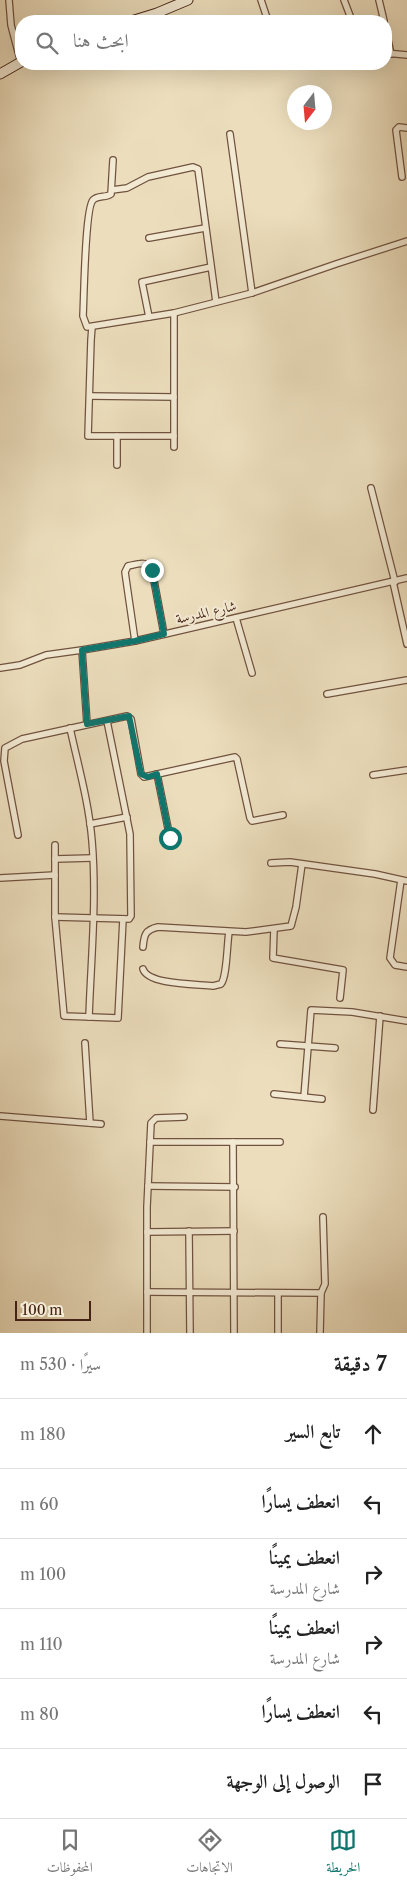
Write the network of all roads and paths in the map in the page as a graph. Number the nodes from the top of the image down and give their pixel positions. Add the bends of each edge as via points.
1 (9, 0) edge
2 (188, 0) edge
3 (261, 0) edge
4 (344, 0) edge
5 (379, 0) edge
6 (162, 15) edge
7 (266, 15) edge
8 (350, 15) edge
9 (383, 15) edge
10 (15, 40) edge
11 (392, 53) edge
12 (407, 54) edge
13 (15, 65) edge
14 (0, 74) edge
15 (407, 128) edge
16 (230, 134) dead end
17 (113, 160) dead end
18 (402, 177) dead end
19 (112, 190) junction
20 (205, 228) junction
21 (149, 238) dead end
22 (407, 241) edge
23 (211, 268) junction
24 (252, 293) junction
25 (216, 302) junction
26 (174, 313) junction
27 (149, 317) junction
28 (92, 327) junction
29 (90, 396) junction
30 (174, 397) junction
31 (117, 436) junction
32 (174, 436) junction
33 (174, 447) dead end
34 (117, 465) dead end
35 (371, 488) dead end
36 (407, 578) edge
37 (394, 582) junction
38 (236, 618) junction
39 (164, 634) junction
40 (135, 641) junction
41 (407, 644) edge
42 (82, 650) junction
43 (0, 668) edge
44 (252, 673) dead end
45 (407, 680) edge
46 (327, 694) dead end
47 (107, 720) junction
48 (87, 724) junction
49 (70, 728) junction
50 (407, 770) edge
51 (157, 774) junction
52 (373, 775) dead end
53 (283, 815) dead end
54 (128, 817) junction
55 (90, 824) junction
56 (18, 835) dead end
57 (170, 838) dead end
58 (55, 845) dead end
59 (55, 858) junction
60 (92, 858) junction
61 (271, 863) dead end
62 (302, 864) junction
63 (55, 875) junction
64 (0, 878) edge
65 (404, 881) edge
66 (55, 917) junction
67 (92, 917) junction
68 (123, 919) junction
69 (274, 930) junction
70 (229, 932) junction
71 (143, 946) dead end
72 (407, 967) edge
73 (142, 969) dead end
74 (340, 998) dead end
75 (380, 1016) junction
76 (89, 1017) junction
77 (407, 1021) edge
78 (85, 1043) dead end
79 (280, 1044) dead end
80 (307, 1045) junction
81 (334, 1048) dead end
82 (274, 1094) dead end
83 (304, 1097) junction
84 (322, 1099) dead end
85 (373, 1110) dead end
86 (0, 1116) edge
87 (184, 1117) dead end
88 (90, 1123) junction
89 (101, 1124) dead end
90 (150, 1142) junction
91 (233, 1142) junction
92 (280, 1142) dead end
93 (148, 1186) junction
94 (235, 1187) junction
95 (323, 1217) dead end
96 (189, 1231) junction
97 (234, 1231) junction
98 (147, 1232) junction
99 (234, 1291) junction
100 (147, 1292) junction
101 (190, 1292) junction
102 (278, 1293) junction
103 (321, 1293) junction
104 (147, 1333) edge
105 (190, 1333) edge
106 (234, 1333) edge
107 (278, 1333) edge
108 (320, 1333) edge

1 - 10 street
2 - 6 street
3 - 7 street
4 - 8 street
5 - 9 street
11 - 12 street
13 - 14 street
15 - 18 street via 396,130
16 - 24 street
17 - 19 street
19 - 20 street via 127,188 148,177 196,167
19 - 28 street via 108,196 92,201 89,218 83,316 85,325
20 - 21 street
20 - 23 street
22 - 24 street
23 - 25 street
23 - 27 street via 142,282
24 - 25 street
25 - 26 street
26 - 27 street
26 - 30 street
27 - 28 street
28 - 29 street
29 - 30 street
29 - 31 street via 88,434
30 - 32 street
31 - 32 street
31 - 34 street
32 - 33 street
35 - 37 street
36 - 37 street, شارع المدرسة
37 - 38 street, شارع المدرسة
37 - 41 street
38 - 39 street, شارع المدرسة
38 - 44 street
39 - 40 street, شارع المدرسة
39 - 40 street via 152,570 145,563 128,566 125,572
40 - 42 street, شارع المدرسة
42 - 43 street, شارع المدرسة via 46,655 20,665
42 - 48 street
45 - 46 street
47 - 48 street
47 - 51 street via 129,716 141,774 148,777
47 - 54 street
48 - 49 street
49 - 55 street
49 - 56 street via 22,739 5,748 4,761
50 - 52 street
51 - 53 street via 235,757 252,821
51 - 57 street
54 - 55 street
54 - 68 street via 131,912 129,919
55 - 60 street
58 - 59 street
59 - 60 street
59 - 63 street
60 - 67 street
61 - 62 street
62 - 65 street
62 - 69 street via 293,923 288,928
63 - 64 street
63 - 66 street
65 - 72 street via 390,958 395,965
66 - 67 street
66 - 76 street via 64,1016
67 - 68 street
67 - 76 street
68 - 76 street via 119,1015 115,1019
69 - 70 street
69 - 74 street via 273,958 343,970
70 - 71 street via 158,927 144,934
70 - 73 street via 221,984 161,981 148,977
75 - 77 street
75 - 80 street via 311,1010
75 - 85 street
78 - 88 street
79 - 80 street
80 - 81 street
80 - 83 street
82 - 83 street
83 - 84 street
86 - 88 street
87 - 90 street via 153,1120
88 - 89 street
90 - 91 street
90 - 93 street
91 - 92 street
91 - 94 street
93 - 94 street
93 - 98 street
94 - 97 street
95 - 103 street via 325,1284
96 - 97 street
96 - 98 street
96 - 101 street
97 - 99 street
98 - 100 street
99 - 101 street
99 - 102 street
99 - 106 street
100 - 101 street
100 - 104 street
101 - 105 street
102 - 103 street
102 - 107 street
103 - 108 street

